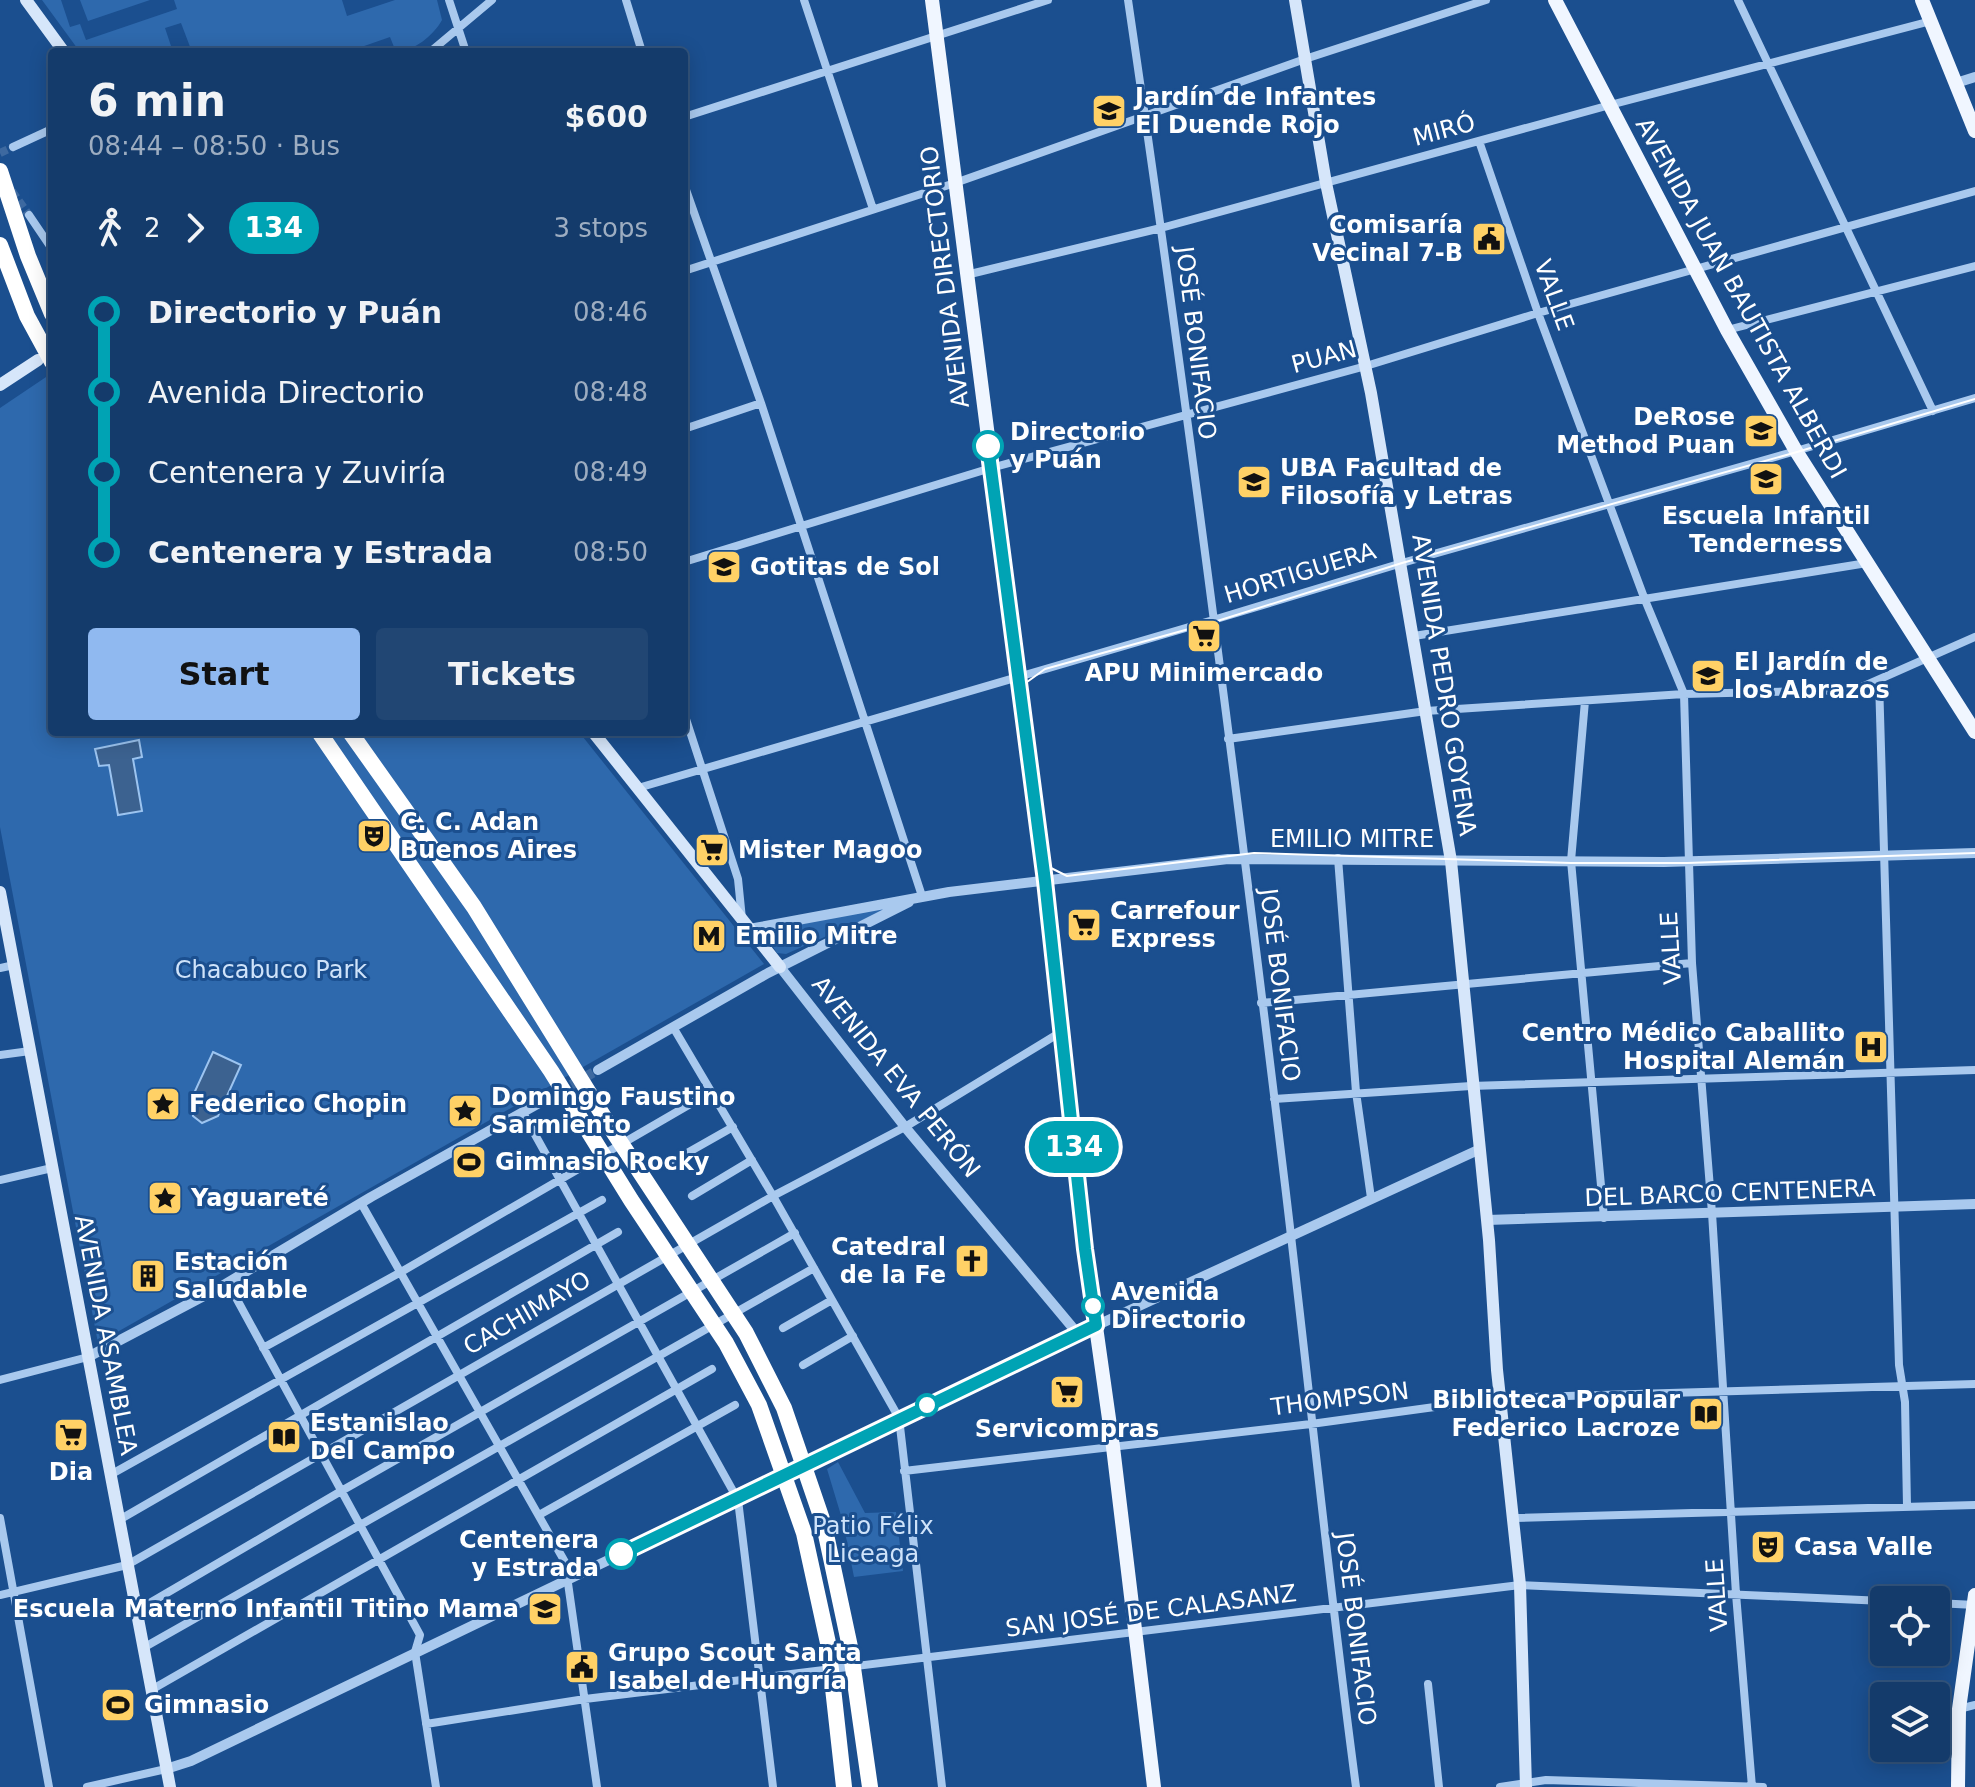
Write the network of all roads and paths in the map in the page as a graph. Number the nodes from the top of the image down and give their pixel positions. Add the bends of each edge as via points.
1 (26, 0) edge
2 (449, 0) edge
3 (492, 0) edge
4 (626, 0) edge
5 (804, 0) edge
6 (932, 0) edge
7 (1048, 0) edge
8 (1128, 0) edge
9 (1295, 0) edge
10 (1486, 0) edge
11 (1555, 0) edge
12 (1738, 0) edge
13 (1922, 0) edge
14 (1931, 21) junction
15 (459, 29) junction
16 (937, 37) junction
17 (61, 48) edge
18 (435, 48) edge
19 (465, 48) edge
20 (641, 48) edge
21 (1305, 59) junction
22 (1770, 65) junction
23 (827, 71) junction
24 (1975, 77) edge
25 (1956, 83) junction
26 (1610, 105) junction
27 (688, 116) edge
28 (1145, 117) junction
29 (48, 131) edge
30 (1975, 131) edge
31 (1479, 141) junction
32 (13, 147) tunnel mouth
33 (0, 171) edge
34 (955, 183) junction
35 (1326, 183) junction
36 (1975, 191) edge
37 (688, 196) edge
38 (873, 209) junction
39 (29, 215) tunnel mouth
40 (1161, 228) junction
41 (1846, 228) junction
42 (48, 243) edge
43 (0, 245) edge
44 (710, 262) junction
45 (1975, 266) edge
46 (688, 270) edge
47 (1697, 270) junction
48 (966, 275) junction
49 (1875, 291) junction
50 (48, 304) edge
51 (1538, 313) junction
52 (1727, 330) junction
53 (45, 361) edge
54 (1366, 366) junction
55 (0, 385) edge
56 (1975, 398) edge
57 (761, 403) junction
58 (1933, 411) junction
59 (1185, 416) junction
60 (688, 428) edge
61 (1796, 451) junction
62 (991, 468) junction
63 (1610, 504) junction
64 (802, 527) junction
65 (688, 561) edge
66 (1402, 563) junction
67 (1867, 563) junction
68 (1645, 600) junction
69 (1213, 620) junction
70 (1414, 636) junction
71 (1975, 637) edge
72 (1928, 657) junction
73 (1019, 676) junction
74 (1879, 680) junction
75 (1684, 694) junction
76 (1585, 701) junction
77 (1426, 711) junction
78 (866, 721) junction
79 (688, 725) edge
80 (1975, 732) edge
81 (322, 736) edge
82 (353, 736) edge
83 (596, 736) edge
84 (1228, 739) junction
85 (702, 769) junction
86 (638, 788) junction
87 (1975, 853) edge
88 (1884, 856) junction
89 (1338, 858) junction
90 (1243, 859) junction
91 (1450, 860) junction
92 (1571, 861) junction
93 (1687, 862) junction
94 (1045, 881) junction
95 (0, 892) edge
96 (922, 896) junction
97 (746, 924) junction
98 (1692, 963) junction
99 (14, 965) junction
100 (780, 967) junction
101 (0, 968) edge
102 (1582, 974) junction
103 (1462, 985) junction
104 (1350, 997) junction
105 (1261, 1003) junction
106 (673, 1027) junction
107 (1061, 1032) junction
108 (30, 1051) junction
109 (0, 1055) edge
110 (598, 1070) tunnel mouth
111 (1975, 1070) edge
112 (1890, 1073) junction
113 (1700, 1080) junction
114 (1592, 1083) junction
115 (1471, 1086) junction
116 (711, 1092) junction
117 (1356, 1092) junction
118 (550, 1097) tunnel mouth
119 (1274, 1099) junction
120 (523, 1113) junction
121 (733, 1127) junction
122 (905, 1127) junction
123 (1478, 1150) junction
124 (752, 1160) junction
125 (673, 1161) dead end
126 (52, 1168) junction
127 (560, 1178) junction
128 (0, 1180) edge
129 (692, 1196) dead end
130 (773, 1196) junction
131 (1371, 1198) junction
132 (602, 1200) dead end
133 (361, 1203) junction
134 (1975, 1204) edge
135 (1894, 1206) junction
136 (579, 1213) junction
137 (1712, 1213) junction
138 (1604, 1218) junction
139 (1487, 1220) junction
140 (618, 1232) dead end
141 (795, 1233) junction
142 (1290, 1235) junction
143 (597, 1244) junction
144 (814, 1268) junction
145 (401, 1272) junction
146 (228, 1283) junction
147 (619, 1283) junction
148 (832, 1300) junction
149 (418, 1303) junction
150 (640, 1322) junction
151 (1096, 1325) junction
152 (783, 1328) dead end
153 (1078, 1334) junction
154 (853, 1336) junction
155 (438, 1337) junction
156 (263, 1348) junction
157 (659, 1356) junction
158 (88, 1357) junction
159 (803, 1365) dead end
160 (712, 1369) dead end
161 (459, 1375) junction
162 (281, 1379) junction
163 (0, 1380) edge
164 (1975, 1384) edge
165 (1903, 1386) junction
166 (678, 1389) junction
167 (1723, 1390) junction
168 (1500, 1392) junction
169 (735, 1405) dead end
170 (481, 1413) junction
171 (301, 1415) junction
172 (899, 1418) junction
173 (1311, 1424) junction
174 (699, 1427) junction
175 (1113, 1447) junction
176 (501, 1448) junction
177 (322, 1452) junction
178 (904, 1471) junction
179 (110, 1475) junction
180 (519, 1481) junction
181 (343, 1490) junction
182 (738, 1500) junction
183 (1975, 1505) edge
184 (1907, 1506) junction
185 (1732, 1511) junction
186 (539, 1515) junction
187 (0, 1518) edge
188 (1514, 1518) junction
189 (119, 1520) junction
190 (362, 1525) junction
191 (381, 1560) junction
192 (127, 1565) junction
193 (568, 1579) junction
194 (1520, 1585) junction
195 (14, 1592) junction
196 (1736, 1594) junction
197 (0, 1595) edge
198 (1870, 1600) edge
199 (1974, 1602) edge
200 (1950, 1603) edge
201 (1332, 1608) junction
202 (136, 1611) junction
203 (1136, 1634) junction
204 (143, 1648) junction
205 (415, 1652) junction
206 (927, 1658) junction
207 (760, 1680) junction
208 (1428, 1684) dead end
209 (151, 1690) junction
210 (585, 1699) junction
211 (1975, 1705) edge
212 (1959, 1709) junction
213 (426, 1724) junction
214 (166, 1769) junction
215 (1526, 1785) edge
216 (49, 1787) edge
217 (87, 1787) edge
218 (170, 1787) edge
219 (436, 1787) edge
220 (597, 1787) edge
221 (773, 1787) edge
222 (844, 1787) edge
223 (870, 1787) edge
224 (942, 1787) edge
225 (1154, 1787) edge
226 (1356, 1787) edge
227 (1439, 1787) edge
228 (1500, 1787) edge
229 (1752, 1787) edge
230 (1763, 1787) edge
231 (1958, 1787) edge

1 - 17 main road
2 - 15 street
3 - 15 street
4 - 20 street
5 - 23 street
6 - 16 main road, AVENIDA DIRECTORIO
7 - 16 street
8 - 28 street, JOSÉ BONIFACIO
9 - 21 main road, AVENIDA PEDRO GOYENA
10 - 21 street
11 - 26 main road, AVENIDA JUAN BAUTISTA ALBERDI
12 - 22 street
13 - 14 main road
14 - 22 street, MIRÓ
14 - 25 main road
15 - 18 street
15 - 19 street
16 - 23 street
16 - 34 main road, AVENIDA DIRECTORIO
21 - 28 street
21 - 35 main road, AVENIDA PEDRO GOYENA
22 - 26 street, MIRÓ
22 - 41 street
23 - 27 street
23 - 38 street
24 - 25 street
25 - 30 main road
26 - 31 street, MIRÓ
26 - 47 main road, AVENIDA JUAN BAUTISTA ALBERDI
28 - 34 street
28 - 40 street, JOSÉ BONIFACIO
29 - 32 street
31 - 35 street, MIRÓ
31 - 51 street, VALLE
33 - 50 highway, bridge
34 - 38 street
34 - 48 main road, AVENIDA DIRECTORIO
35 - 40 street, MIRÓ
35 - 54 main road, AVENIDA PEDRO GOYENA
36 - 41 street, PUAN
37 - 44 street
38 - 44 street
39 - 42 street
40 - 48 street, MIRÓ
40 - 59 street, JOSÉ BONIFACIO
41 - 47 street, PUAN
41 - 49 street
43 - 53 highway, bridge
44 - 46 street
44 - 57 street
45 - 49 street
47 - 51 street, PUAN
47 - 52 main road, AVENIDA JUAN BAUTISTA ALBERDI
48 - 62 main road, AVENIDA DIRECTORIO
49 - 52 street
49 - 58 street
51 - 54 street, PUAN
51 - 63 street, VALLE
52 - 61 main road, AVENIDA JUAN BAUTISTA ALBERDI
53 - 55 main road
54 - 59 street, PUAN
54 - 66 main road, AVENIDA PEDRO GOYENA
56 - 58 street, HORTIGUERA
57 - 60 street
57 - 64 street
58 - 61 street, HORTIGUERA
59 - 62 street, PUAN
59 - 69 street, JOSÉ BONIFACIO
61 - 63 street, HORTIGUERA
61 - 67 main road, AVENIDA JUAN BAUTISTA ALBERDI
62 - 64 street, PUAN
62 - 73 main road, AVENIDA DIRECTORIO
63 - 66 street, HORTIGUERA
63 - 68 street, VALLE
64 - 65 street, PUAN
64 - 78 street
66 - 69 street, HORTIGUERA
66 - 70 main road, AVENIDA PEDRO GOYENA
67 - 68 street
67 - 72 main road, AVENIDA JUAN BAUTISTA ALBERDI
68 - 70 street
68 - 75 street, VALLE
69 - 73 street, HORTIGUERA
69 - 84 street, JOSÉ BONIFACIO
70 - 77 main road, AVENIDA PEDRO GOYENA
71 - 72 street
72 - 74 street
72 - 80 main road, AVENIDA JUAN BAUTISTA ALBERDI
73 - 78 street, HORTIGUERA
73 - 94 main road, AVENIDA DIRECTORIO
74 - 75 street via 1855,690
74 - 88 street
75 - 76 street
75 - 93 street, VALLE
76 - 77 street
76 - 92 street
77 - 84 street
77 - 91 main road, AVENIDA PEDRO GOYENA
78 - 85 street, HORTIGUERA
78 - 96 street
79 - 85 street
81 - 222 highway, bridge via 551,1071 726,1343 759,1405 804,1533 828,1643
82 - 223 highway, bridge via 474,907 746,1333 784,1408 824,1525 850,1647
83 - 86 main road, AVENIDA EVA PERÓN
84 - 90 street, JOSÉ BONIFACIO
85 - 86 street, HORTIGUERA
85 - 97 street via 738,879
86 - 97 main road, AVENIDA EVA PERÓN
87 - 88 street, EMILIO MITRE
88 - 93 street, EMILIO MITRE
88 - 112 street
89 - 90 street, EMILIO MITRE
89 - 91 street, EMILIO MITRE
89 - 104 street
90 - 94 street, EMILIO MITRE
90 - 105 street, JOSÉ BONIFACIO
91 - 92 street, EMILIO MITRE
91 - 103 main road, AVENIDA PEDRO GOYENA
92 - 93 street, EMILIO MITRE
92 - 102 street
93 - 98 street, VALLE
94 - 96 street, EMILIO MITRE
94 - 107 main road, AVENIDA DIRECTORIO
95 - 99 main road, AVENIDA ASAMBLEA
96 - 97 street, EMILIO MITRE
96 - 100 street, EMILIO MITRE
97 - 100 main road, AVENIDA EVA PERÓN
98 - 102 street
98 - 113 street, VALLE
99 - 101 street
99 - 108 main road, AVENIDA ASAMBLEA
100 - 106 street, EMILIO MITRE
100 - 122 street, AVENIDA EVA PERÓN
102 - 103 street
102 - 114 street
103 - 104 street
103 - 115 main road, AVENIDA PEDRO GOYENA
104 - 105 street
104 - 117 street
105 - 119 street, JOSÉ BONIFACIO
106 - 110 street, EMILIO MITRE
106 - 116 street
107 - 122 street, CACHIMAYO
107 - 151 main road, AVENIDA DIRECTORIO
108 - 109 street
108 - 126 main road, AVENIDA ASAMBLEA
111 - 112 street
112 - 113 street
112 - 135 street
113 - 114 street
113 - 137 street, VALLE
114 - 115 street
114 - 138 street
115 - 117 street
115 - 123 main road, AVENIDA PEDRO GOYENA
116 - 121 street
116 - 127 street
117 - 119 street
117 - 131 street
118 - 120 street
119 - 142 street, JOSÉ BONIFACIO
120 - 127 street
120 - 133 street
121 - 124 street
121 - 125 street
122 - 130 street, CACHIMAYO
122 - 153 street, AVENIDA EVA PERÓN
123 - 131 street
123 - 139 main road, AVENIDA PEDRO GOYENA
124 - 129 street
124 - 130 street
126 - 128 street
126 - 158 main road, AVENIDA ASAMBLEA
127 - 136 street
127 - 145 street
130 - 141 street
130 - 147 street, CACHIMAYO
131 - 142 street
132 - 136 street
133 - 145 street
133 - 146 street
134 - 135 street, DEL BARCO CENTENERA
135 - 137 street, DEL BARCO CENTENERA
135 - 165 street
136 - 143 street
136 - 149 street
137 - 138 street, DEL BARCO CENTENERA
137 - 167 street, VALLE
138 - 139 street, DEL BARCO CENTENERA
139 - 168 main road, AVENIDA PEDRO GOYENA via 1495,1261
140 - 143 street
141 - 144 street
141 - 150 street
142 - 151 street
142 - 173 street, JOSÉ BONIFACIO
143 - 147 street
143 - 155 street
144 - 148 street
144 - 157 street
145 - 149 street
145 - 156 street
146 - 156 street
146 - 158 street
147 - 150 street
147 - 161 street, CACHIMAYO
148 - 152 street
148 - 154 street
149 - 155 street
149 - 162 street
150 - 157 street
150 - 170 street
151 - 153 street
151 - 175 main road, AVENIDA DIRECTORIO
153 - 172 street
154 - 159 street
154 - 172 street
155 - 161 street
155 - 171 street
156 - 162 street
157 - 166 street
157 - 176 street
158 - 163 street
158 - 179 main road, AVENIDA ASAMBLEA
160 - 166 street
161 - 170 street
161 - 177 street, CACHIMAYO
162 - 171 street
162 - 179 street
164 - 165 street, THOMPSON
165 - 167 street, THOMPSON
165 - 184 street
166 - 174 street
166 - 180 street
167 - 168 street, THOMPSON
167 - 185 street, VALLE
168 - 173 street, THOMPSON
168 - 188 main road, AVENIDA PEDRO GOYENA
169 - 174 street
170 - 176 street
170 - 181 street
171 - 177 street
171 - 189 street
172 - 178 street
172 - 182 street
173 - 175 street, THOMPSON
173 - 201 street, JOSÉ BONIFACIO
174 - 182 street
174 - 186 street
175 - 178 street, THOMPSON
175 - 203 main road, AVENIDA DIRECTORIO
176 - 180 street
176 - 190 street
177 - 181 street
177 - 192 street, CACHIMAYO
178 - 206 street
179 - 189 main road, AVENIDA ASAMBLEA
180 - 186 street
180 - 191 street
181 - 190 street
181 - 202 street
182 - 193 street
182 - 207 street
183 - 184 street
184 - 185 street
185 - 188 street
185 - 196 street, VALLE
186 - 193 street via 565,1562
187 - 195 street
188 - 194 main road, AVENIDA PEDRO GOYENA
189 - 192 main road, AVENIDA ASAMBLEA
190 - 191 street
190 - 204 street
191 - 205 street via 420,1635
191 - 209 street
192 - 195 street, CACHIMAYO
192 - 202 main road, AVENIDA ASAMBLEA
193 - 205 street
193 - 210 street
194 - 196 street, SAN JOSÉ DE CALASANZ
194 - 201 street, SAN JOSÉ DE CALASANZ
194 - 215 main road, AVENIDA PEDRO GOYENA
195 - 197 street, CACHIMAYO
195 - 216 street
196 - 198 street, SAN JOSÉ DE CALASANZ
196 - 229 street, VALLE
199 - 200 street
199 - 212 main road
201 - 203 street, SAN JOSÉ DE CALASANZ
201 - 226 street, JOSÉ BONIFACIO
202 - 204 main road, AVENIDA ASAMBLEA
203 - 206 street, SAN JOSÉ DE CALASANZ
203 - 225 main road, AVENIDA DIRECTORIO
204 - 209 main road, AVENIDA ASAMBLEA
205 - 213 street
205 - 214 street
206 - 207 street, SAN JOSÉ DE CALASANZ
206 - 224 street
207 - 210 street, SAN JOSÉ DE CALASANZ
207 - 221 street
208 - 227 street
209 - 214 main road, AVENIDA ASAMBLEA
210 - 213 street, SAN JOSÉ DE CALASANZ
210 - 220 street
211 - 212 street
212 - 231 main road
213 - 219 street
214 - 217 street
214 - 218 main road, AVENIDA ASAMBLEA
215 - 228 street
215 - 229 street via 1546,1780
229 - 230 street

